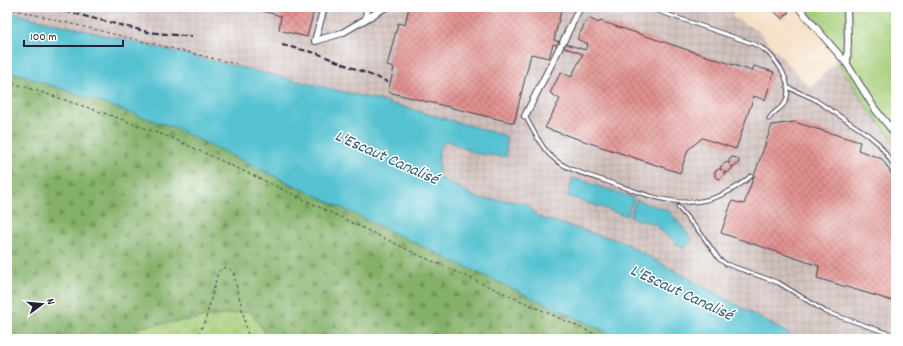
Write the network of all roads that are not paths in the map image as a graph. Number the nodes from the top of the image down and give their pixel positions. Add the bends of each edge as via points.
1 (324, 7) edge
2 (367, 7) edge
3 (386, 7) edge
4 (580, 7) edge
5 (646, 7) edge
6 (798, 7) edge
7 (847, 7) edge
8 (366, 19) junction
9 (847, 64) junction
10 (787, 87) junction
11 (525, 116) joint
12 (769, 119) dead end
13 (896, 135) edge
14 (896, 168) edge
15 (751, 176) dead end
16 (678, 207) dead end
17 (896, 336) edge

1 - 8 street via 315,41 342,33
2 - 8 street
3 - 8 street
4 - 11 street
5 - 10 lane via 758,46 770,54 779,65
6 - 9 street
7 - 9 street
9 - 13 street via 875,109
10 - 12 lane via 785,102
10 - 14 lane via 814,99 867,134 879,144
11 - 15 lane via 548,153 558,162 656,198 680,202 706,200 730,191
16 - 17 lane via 719,259 726,264 779,283 829,314

